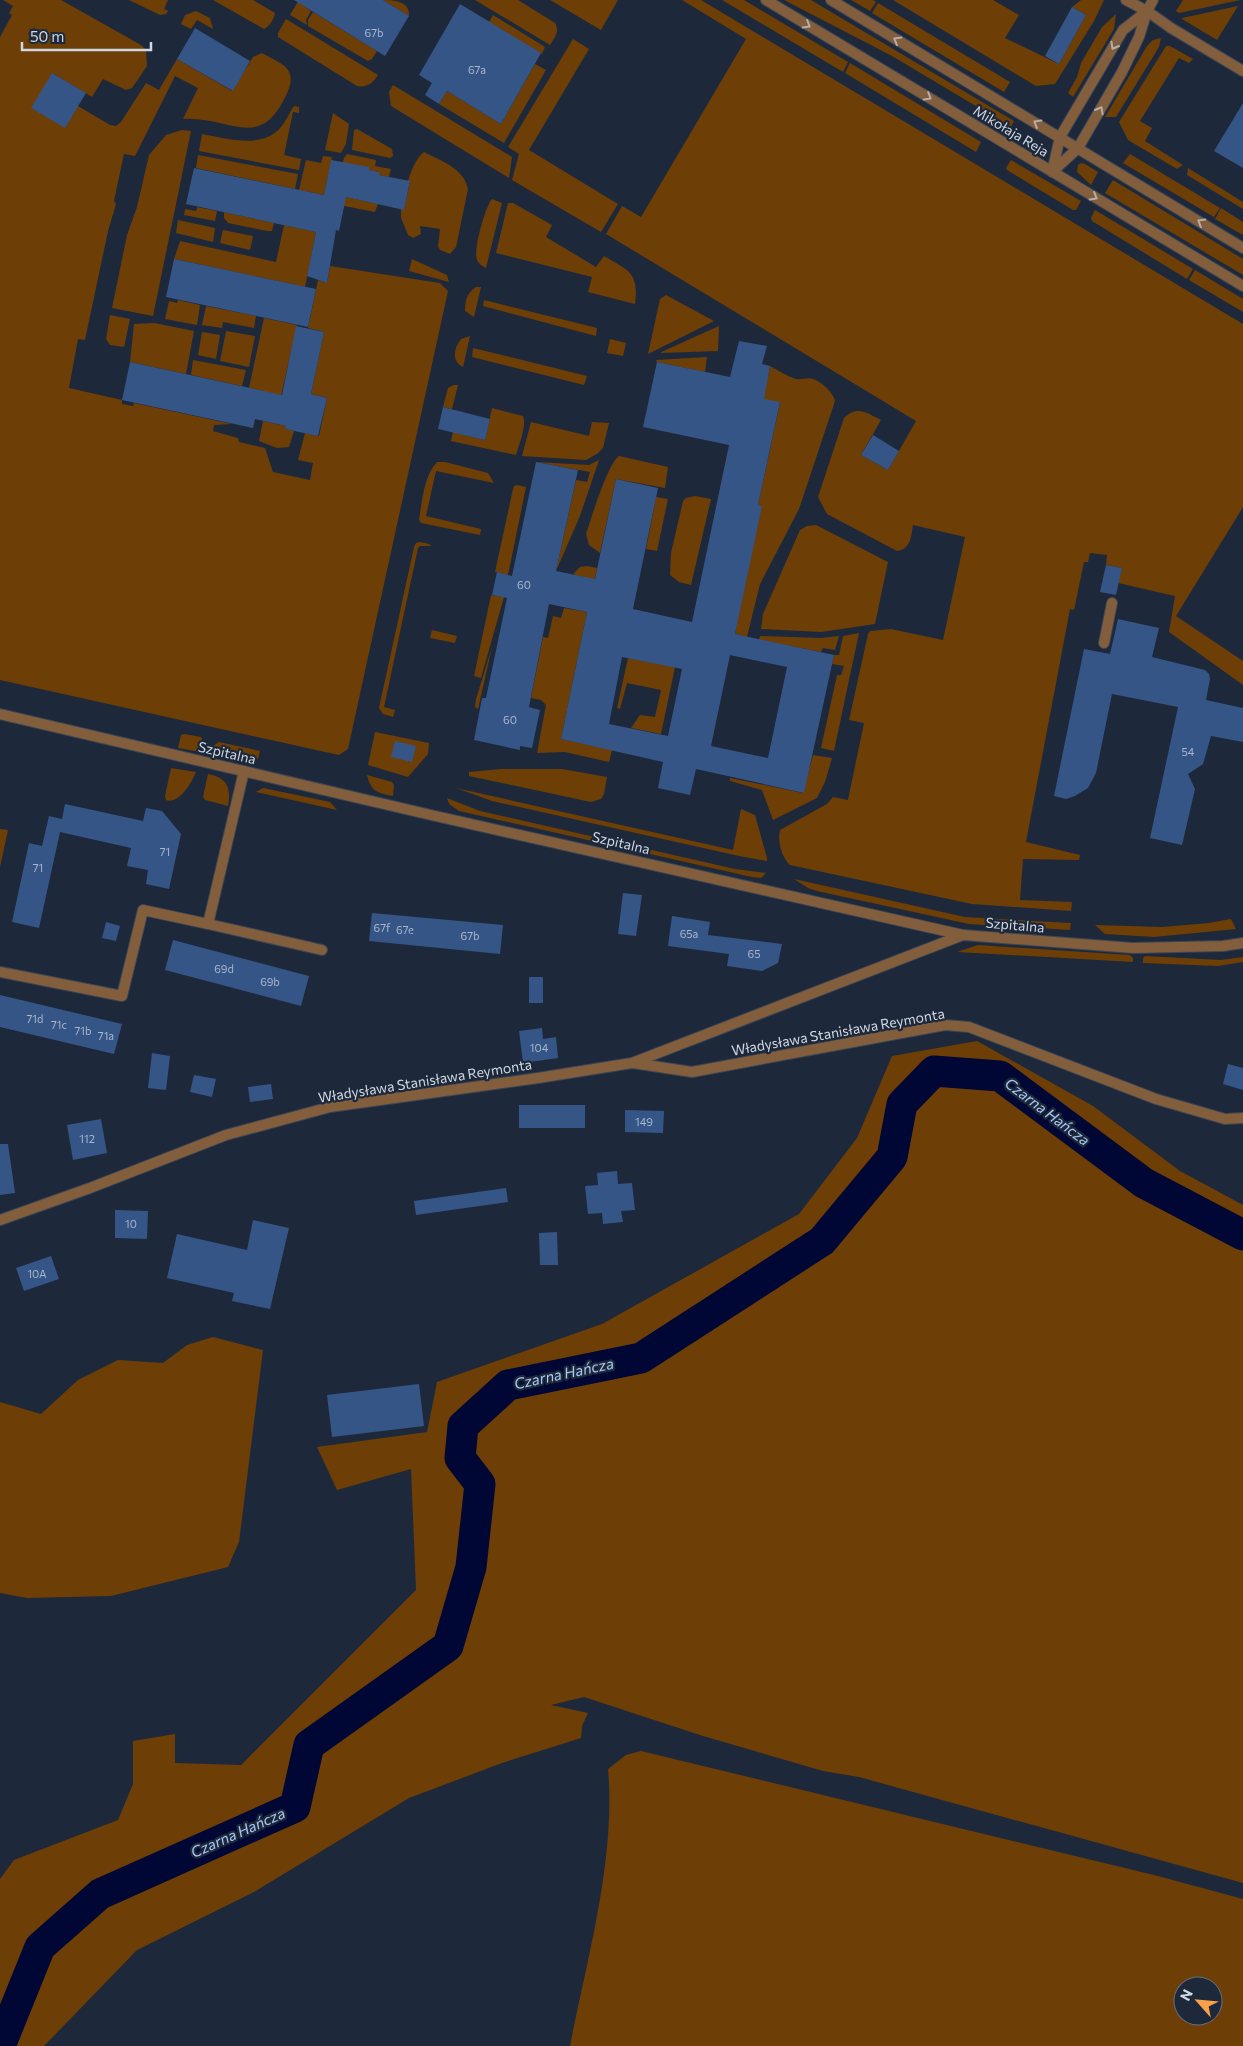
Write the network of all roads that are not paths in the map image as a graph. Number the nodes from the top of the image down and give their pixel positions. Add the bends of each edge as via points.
1 (766, 0) edge
2 (831, 0) edge
3 (1126, 0) edge
4 (1153, 0) edge
5 (1147, 11) junction
6 (1243, 71) edge
7 (1060, 137) junction
8 (1078, 148) junction
9 (1052, 172) junction
10 (1243, 248) edge
11 (1243, 286) edge
12 (1112, 603) dead end
13 (1104, 643) dead end
14 (0, 714) edge
15 (244, 771) junction
16 (208, 924) junction
17 (963, 935) junction
18 (1243, 943) edge
19 (322, 950) dead end
20 (0, 972) edge
21 (632, 1063) junction
22 (1243, 1118) edge
23 (0, 1220) edge

1 -> 9 street, Mikołaja Reja
7 -> 2 street, Mikołaja Reja
3 - 5 street
4 - 5 street
5 - 6 street
5 -> 7 street via 1123,30
8 -> 5 street via 1122,72
7 - 8 street, Mikołaja Reja
7 - 9 street
8 - 9 street
10 -> 8 street, Mikołaja Reja
9 -> 11 street, Mikołaja Reja
12 - 13 street
14 - 15 street, Szpitalna
15 - 16 street
15 - 17 street, Szpitalna
16 - 19 street
16 - 20 street via 142,910 122,996
17 - 18 street, Szpitalna via 1133,948 1177,949
17 - 21 street, Władysława Stanisława Reymonta
21 - 22 street, Władysława Stanisława Reymonta via 692,1072 945,1025 970,1027 1156,1099 1225,1120
21 - 23 street, Władysława Stanisława Reymonta via 330,1107 226,1135

